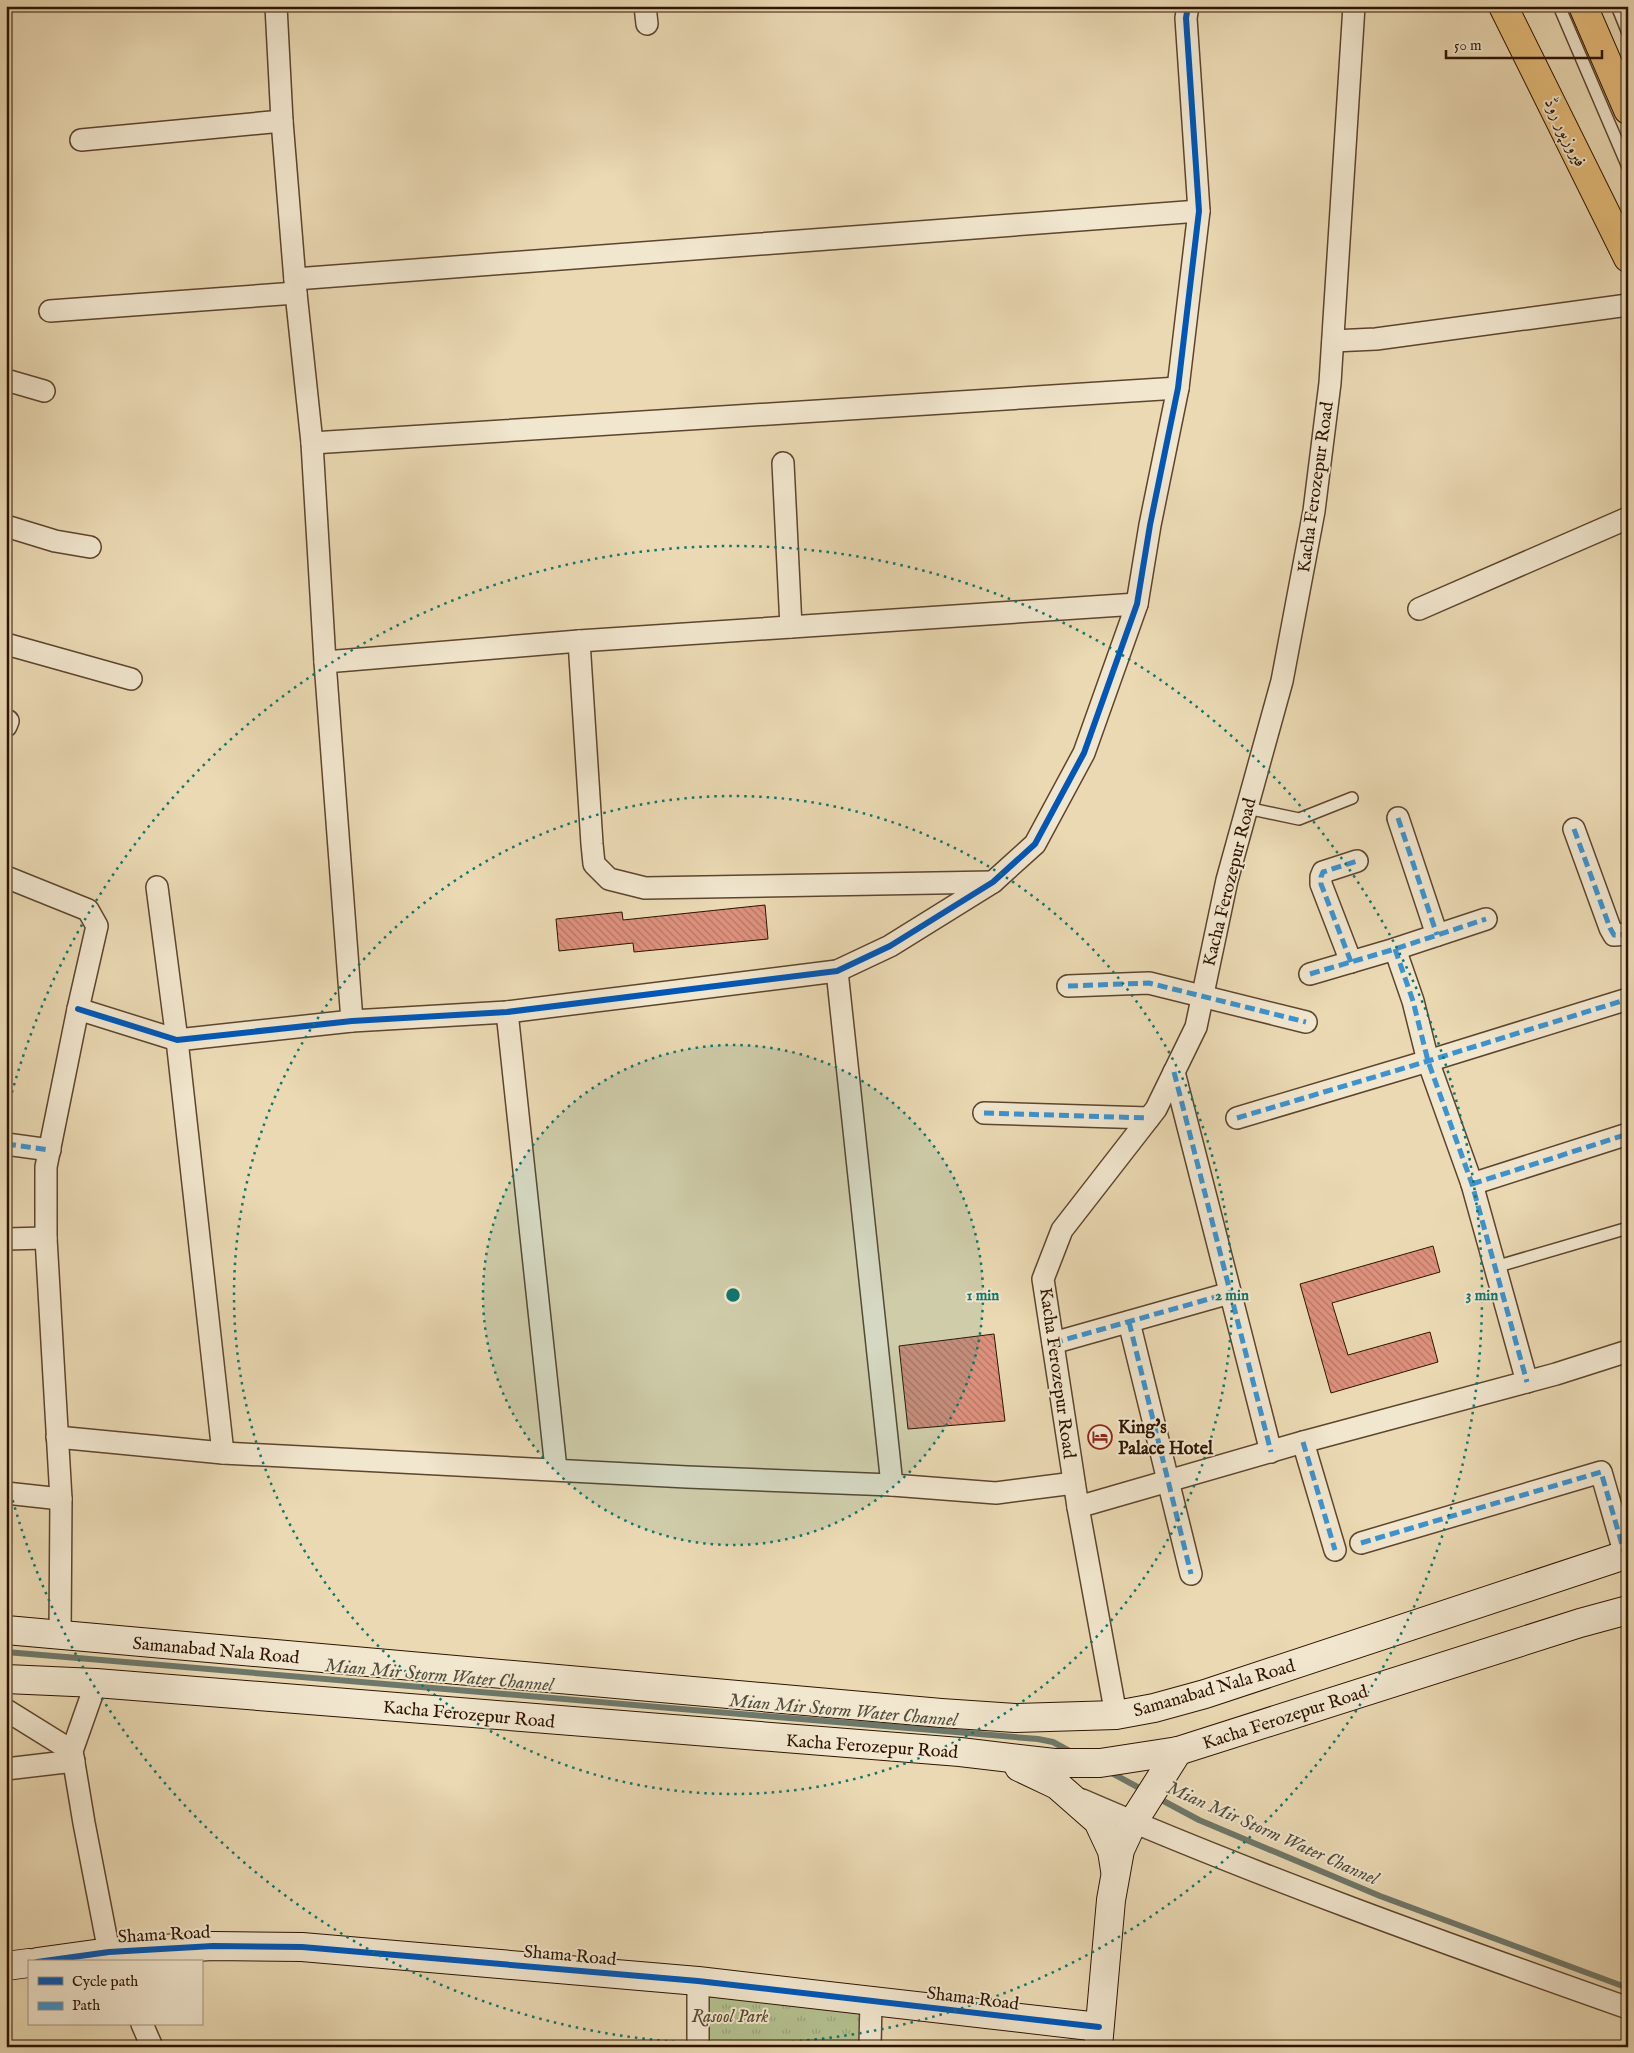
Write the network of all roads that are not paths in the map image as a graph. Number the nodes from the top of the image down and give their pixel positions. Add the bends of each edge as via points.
1 (276, 6) edge
2 (1188, 6) edge
3 (1354, 6) edge
4 (1504, 6) edge
5 (1517, 6) edge
6 (1559, 6) edge
7 (1583, 6) edge
8 (1617, 6) edge
9 (1628, 33) edge
10 (1520, 40) junction
11 (1628, 110) edge
12 (282, 121) junction
13 (81, 140) dead end
14 (1628, 167) edge
15 (1199, 210) junction
16 (1628, 258) edge
17 (295, 286) junction
18 (1628, 305) edge
19 (50, 311) dead end
20 (1333, 341) junction
21 (6, 380) edge
22 (1178, 388) junction
23 (44, 391) dead end
24 (312, 443) junction
25 (783, 463) dead end
26 (1628, 518) edge
27 (6, 526) edge
28 (90, 547) dead end
29 (1137, 604) junction
30 (1419, 609) dead end
31 (791, 627) junction
32 (579, 640) junction
33 (6, 644) edge
34 (325, 662) junction
35 (131, 679) dead end
36 (1352, 798) dead end
37 (1247, 808) junction
38 (1398, 818) dead end
39 (1574, 829) dead end
40 (1357, 861) dead end
41 (6, 877) edge
42 (993, 882) junction
43 (157, 888) dead end
44 (1486, 919) dead end
45 (1628, 934) edge
46 (1437, 935) junction
47 (1395, 949) junction
48 (1351, 962) junction
49 (836, 971) junction
50 (1310, 974) dead end
51 (1068, 986) dead end
52 (1202, 996) junction
53 (1628, 999) edge
54 (78, 1009) junction
55 (507, 1012) junction
56 (352, 1020) junction
57 (1306, 1022) dead end
58 (177, 1040) junction
59 (1428, 1062) junction
60 (1174, 1072) junction
61 (984, 1113) dead end
62 (1149, 1118) junction
63 (1237, 1118) dead end
64 (1628, 1134) edge
65 (6, 1144) edge
66 (50, 1150) junction
67 (1472, 1184) junction
68 (1628, 1228) edge
69 (46, 1238) junction
70 (6, 1239) edge
71 (1495, 1267) junction
72 (1230, 1293) junction
73 (1129, 1322) junction
74 (1053, 1343) junction
75 (1628, 1351) edge
76 (1527, 1382) junction
77 (57, 1437) junction
78 (1303, 1442) junction
79 (1270, 1452) junction
80 (223, 1453) junction
81 (556, 1469) junction
82 (1170, 1480) junction
83 (1074, 1483) junction
84 (892, 1485) junction
85 (6, 1493) edge
86 (61, 1499) junction
87 (1078, 1507) junction
88 (1361, 1543) dead end
89 (1335, 1550) dead end
90 (1627, 1555) edge
91 (1191, 1574) dead end
92 (1628, 1597) edge
93 (1628, 1610) edge
94 (1580, 1623) junction
95 (6, 1630) edge
96 (60, 1636) junction
97 (6, 1679) edge
98 (96, 1684) junction
99 (6, 1710) edge
100 (1116, 1716) junction
101 (1178, 1751) junction
102 (73, 1756) junction
103 (997, 1757) junction
104 (6, 1769) edge
105 (1069, 1794) junction
106 (1133, 1822) junction
107 (1115, 1872) junction
108 (111, 1957) edge
109 (67, 1960) edge
110 (28, 1963) edge
111 (6, 1966) edge
112 (698, 1981) junction
113 (871, 2001) junction
114 (1628, 2008) edge
115 (143, 2026) edge
116 (1098, 2037) edge
117 (152, 2047) edge
118 (698, 2047) edge
119 (870, 2047) edge

1 - 12 street
2 - 15 street via 1186,18
3 - 20 street, Kacha Ferozepur Road
4 - 10 main road, فیروزپور روڈ
5 - 10 main road
6 - 14 lane
7 - 11 main road
8 - 9 lane
10 - 16 main road, فیروزپور روڈ
12 - 13 street
12 - 17 street
15 - 17 street
15 - 22 street
17 - 19 street
17 - 24 street
18 - 20 street via 1376,339
20 - 37 street, Kacha Ferozepur Road via 1314,511 1282,681
21 - 23 street
22 - 24 street
22 - 29 street
24 - 34 street
25 - 31 street
26 - 30 street
27 - 28 street
29 - 31 street
29 - 42 street via 1084,753 1035,844
31 - 32 street
32 - 34 street
32 - 42 street via 594,864 608,879 645,888
33 - 35 street
34 - 56 street
36 - 37 lane via 1299,819
37 - 52 street, Kacha Ferozepur Road via 1227,880
38 - 46 street
39 - 45 street via 1610,928 1614,935
40 - 48 street via 1323,872 1321,876 1321,884
41 - 54 street via 88,910 98,926
42 - 49 street via 890,946
43 - 58 street
44 - 46 street
46 - 47 street
47 - 48 street
47 - 59 street
48 - 50 street
49 - 55 street
49 - 84 street
51 - 52 street via 1149,983
52 - 57 street
52 - 60 street, Kacha Ferozepur Road via 1196,1027
53 - 59 street
54 - 58 street
54 - 66 street
55 - 56 street
55 - 81 street
56 - 58 street
58 - 80 street
59 - 63 street
59 - 67 street
60 - 62 street, Kacha Ferozepur Road
60 - 72 street
61 - 62 street
62 - 74 street, Kacha Ferozepur Road via 1062,1230 1043,1279
64 - 67 street
65 - 66 street
66 - 69 street via 46,1167
67 - 71 street
68 - 71 lane
69 - 70 street
69 - 77 street
71 - 76 street
72 - 73 street
72 - 79 street
73 - 74 street
73 - 82 street
74 - 83 street, Kacha Ferozepur Road
75 - 76 street
76 - 78 street
77 - 80 street
77 - 86 street
78 - 79 street
78 - 89 street
79 - 82 street
80 - 81 street
81 - 84 street
82 - 87 street
82 - 91 street
83 - 84 street via 996,1493
83 - 87 street, Kacha Ferozepur Road
85 - 86 street
86 - 96 street
87 - 100 street, Kacha Ferozepur Road
88 - 90 street via 1601,1472
90 - 100 main road, Samanabad Nala Road via 1205,1694
92 - 94 main road
93 - 94 main road, Kacha Ferozepur Road
94 - 101 main road, Kacha Ferozepur Road
95 - 96 main road, Samanabad Nala Road
96 - 100 main road, Samanabad Nala Road via 941,1714 1015,1718
97 - 98 main road, Kacha Ferozepur Road
98 - 102 street
98 - 103 main road, Kacha Ferozepur Road
99 - 102 street
101 - 103 main road, Kacha Ferozepur Road via 1100,1763 1054,1764
101 - 106 main road
102 - 104 street
102 - 108 street
103 - 105 main road via 1057,1785
105 - 106 street
105 - 107 main road via 1098,1822 1112,1851
106 - 107 main road via 1120,1850
106 - 114 street via 1436,1940
107 - 116 main road
108 - 109 main road, Shama Road
108 - 112 main road, Shama Road via 213,1946 302,1947
110 - 111 main road
112 - 113 main road, Shama Road
112 - 118 street
113 - 116 main road, Shama Road
113 - 119 street
115 - 117 street

